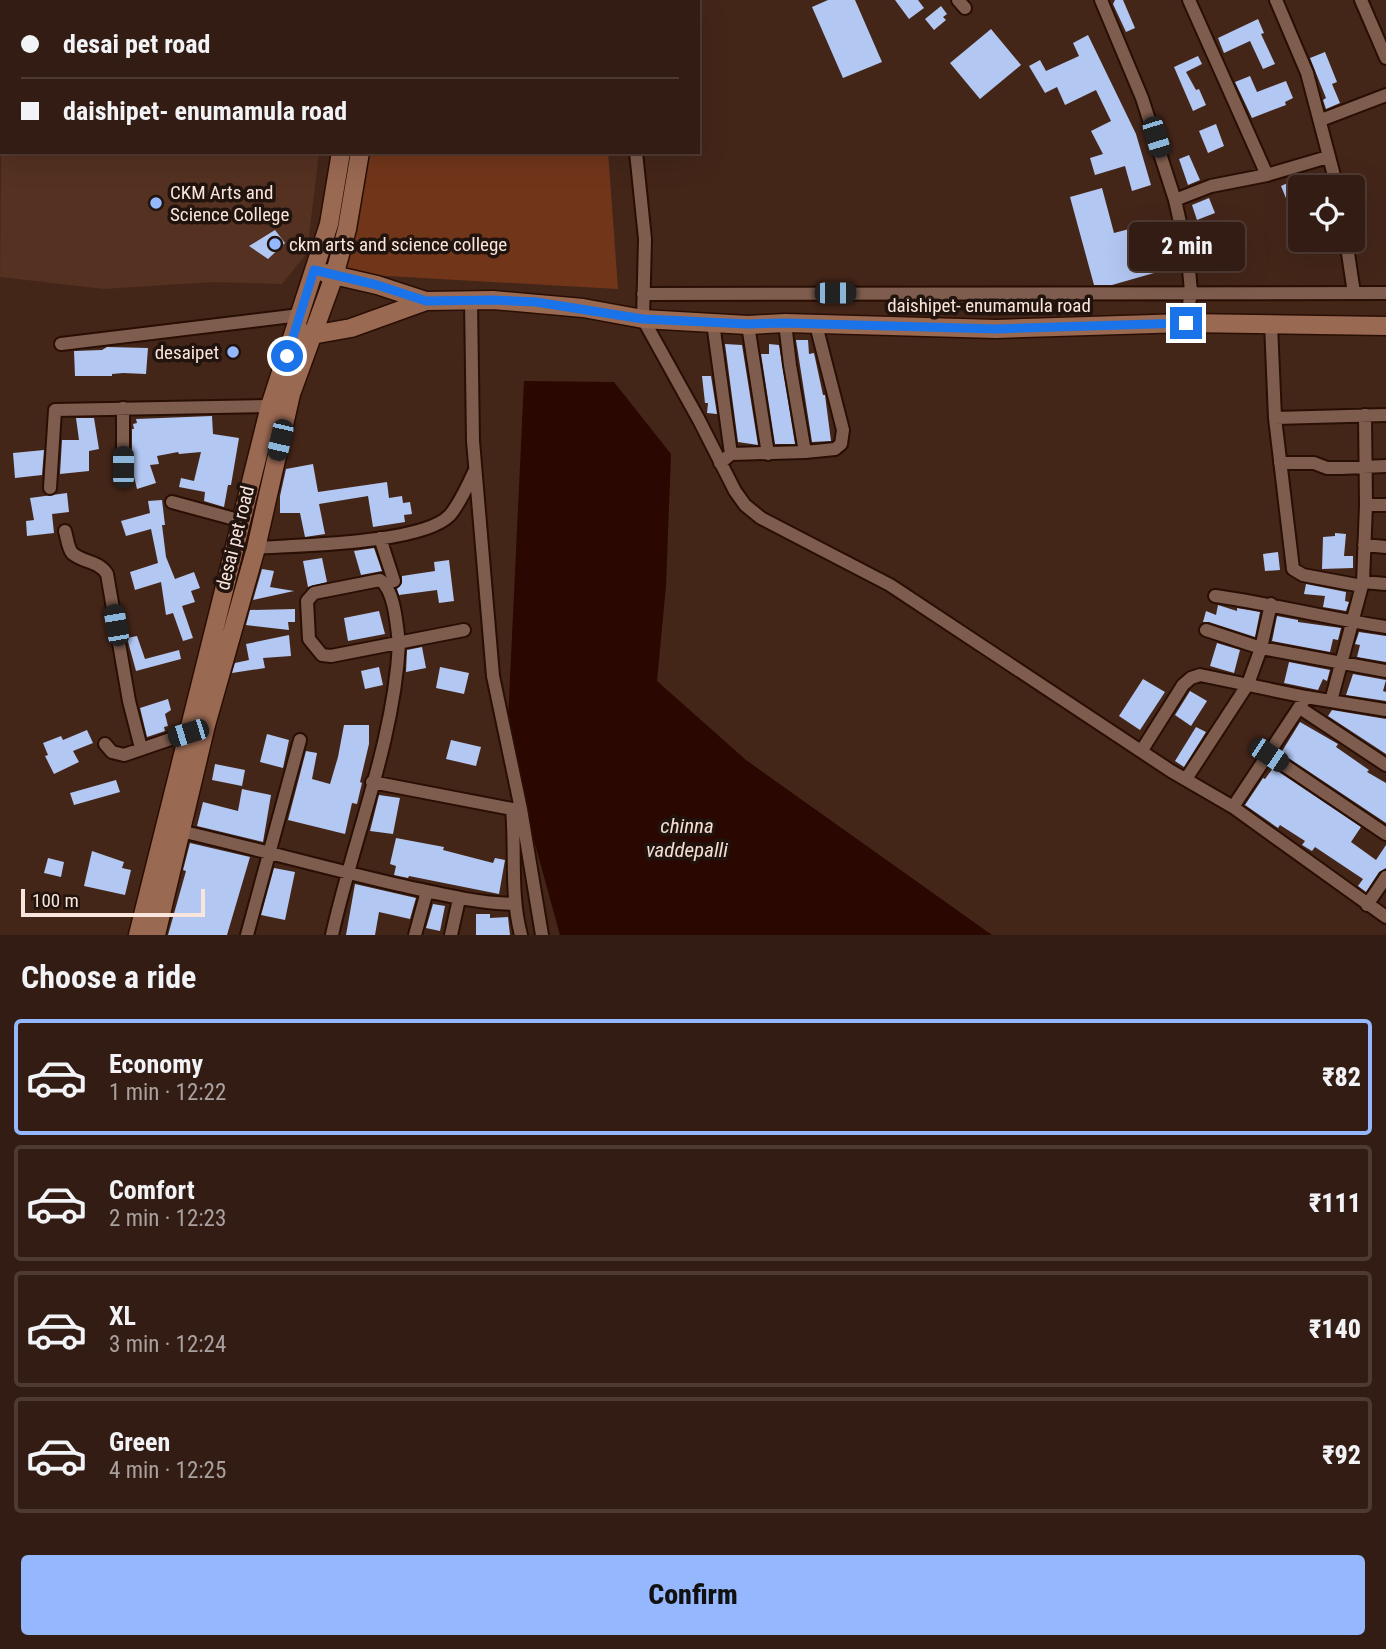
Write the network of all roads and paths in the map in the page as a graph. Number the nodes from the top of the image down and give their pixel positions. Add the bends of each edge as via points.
1 (1101, 0) edge
2 (1189, 0) edge
3 (1276, 0) edge
4 (1361, 0) edge
5 (1386, 58) edge
6 (1386, 94) edge
7 (1321, 120) junction
8 (341, 154) edge
9 (360, 154) edge
10 (636, 154) edge
11 (1328, 157) junction
12 (1267, 175) junction
13 (1333, 175) edge
14 (1175, 201) junction
15 (1348, 252) edge
16 (314, 270) junction
17 (334, 276) junction
18 (1191, 292) junction
19 (1354, 293) junction
20 (1386, 293) edge
21 (643, 294) junction
22 (471, 300) junction
23 (426, 301) junction
24 (643, 319) junction
25 (713, 323) junction
26 (785, 323) junction
27 (1186, 323) junction
28 (748, 324) junction
29 (1271, 324) junction
30 (816, 325) junction
31 (1386, 326) edge
32 (303, 327) junction
33 (61, 344) dead end
34 (270, 406) junction
35 (123, 408) junction
36 (1365, 415) junction
37 (1386, 415) edge
38 (1275, 418) junction
39 (805, 452) junction
40 (731, 454) junction
41 (768, 454) junction
42 (720, 463) junction
43 (1280, 463) junction
44 (1366, 466) junction
45 (1386, 466) edge
46 (123, 467) dead end
47 (475, 469) junction
48 (50, 488) dead end
49 (172, 502) dead end
50 (1366, 505) junction
51 (1386, 505) edge
52 (242, 521) junction
53 (65, 531) dead end
54 (380, 538) junction
55 (1364, 545) junction
56 (1386, 547) edge
57 (256, 548) junction
58 (394, 581) dead end
59 (1363, 584) junction
60 (1386, 584) edge
61 (1215, 596) dead end
62 (1271, 604) junction
63 (1351, 622) junction
64 (1386, 627) edge
65 (464, 630) dead end
66 (1206, 630) dead end
67 (399, 642) junction
68 (1261, 648) junction
69 (1340, 663) junction
70 (1386, 671) edge
71 (1248, 684) junction
72 (1331, 701) junction
73 (1303, 702) junction
74 (1386, 710) edge
75 (188, 733) junction
76 (300, 740) dead end
77 (105, 744) dead end
78 (141, 748) junction
79 (1142, 750) junction
80 (1269, 755) junction
81 (1386, 765) edge
82 (1186, 779) junction
83 (372, 782) junction
84 (1233, 807) junction
85 (516, 809) junction
86 (180, 831) junction
87 (1386, 834) edge
88 (271, 851) junction
89 (347, 873) junction
90 (1386, 877) edge
91 (427, 891) junction
92 (459, 899) junction
93 (514, 904) junction
94 (1367, 905) junction
95 (1386, 917) edge
96 (138, 935) edge
97 (156, 935) edge
98 (247, 935) edge
99 (331, 935) edge
100 (415, 935) edge
101 (451, 935) edge
102 (521, 935) edge
103 (542, 935) edge

1 - 14 street via 1142,98
2 - 12 street
3 - 7 street
4 - 5 street
6 - 7 street
7 - 11 street
8 - 16 street, desai pet road via 329,224
9 - 17 street, desai pet road
10 - 21 street via 645,239
11 - 12 street
11 - 13 street
12 - 14 street via 1211,186
14 - 18 street
15 - 19 street
16 - 17 street, daishipet- enumamula road
16 - 32 street, desai pet road
17 - 23 street, daishipet- enumamula road
17 - 32 street, desai pet road
18 - 19 street
18 - 21 street
18 - 27 street
19 - 20 street
21 - 24 street
22 - 23 street, daishipet- enumamula road
22 - 24 street, daishipet- enumamula road via 536,302
22 - 47 street
23 - 32 street, daishipet- enumamula road via 351,328
24 - 25 street, daishipet- enumamula road
24 - 42 street
25 - 28 street, daishipet- enumamula road
25 - 40 street
26 - 28 street, daishipet- enumamula road
26 - 30 street, daishipet- enumamula road
26 - 39 street
27 - 29 street, daishipet- enumamula road
27 - 30 street, daishipet- enumamula road via 996,329
28 - 41 street
29 - 31 street, daishipet- enumamula road
29 - 38 street
30 - 39 street via 843,438 835,449
32 - 33 street
32 - 34 street, desai pet road
32 - 57 street, desai pet road
34 - 35 street
34 - 52 street, desai pet road
35 - 46 street
35 - 48 street via 55,410
36 - 37 street
36 - 38 street
36 - 44 street
38 - 43 street
39 - 41 street
40 - 41 street
40 - 42 street
42 - 79 street via 745,505 761,518 890,585
43 - 44 street
43 - 59 street via 1293,569 1303,575
44 - 45 street
44 - 50 street
47 - 54 street via 449,516 411,534
47 - 85 street via 493,676
49 - 52 street
50 - 51 street
50 - 55 street
52 - 75 street, desai pet road
53 - 78 street via 70,550 95,562 107,574
54 - 57 street
54 - 58 street
55 - 56 street
55 - 59 street
57 - 86 street, desai pet road
59 - 60 street
59 - 63 street
61 - 62 street
62 - 63 street
62 - 68 street
63 - 64 street
63 - 69 street
65 - 67 street
66 - 68 street
67 - 67 street via 390,593 380,580 314,593 307,601 309,639 322,655
67 - 83 street via 398,671
68 - 69 street
68 - 71 street
69 - 70 street
69 - 72 street
71 - 73 street
71 - 79 street via 1200,675 1191,678
71 - 82 street
72 - 73 street
72 - 74 street
73 - 80 street
73 - 81 street
75 - 78 street
75 - 96 street, desai pet road
76 - 88 street
77 - 78 street via 118,755
79 - 82 street
80 - 84 street
80 - 87 street
82 - 84 street
83 - 85 street
83 - 89 street
84 - 94 street
85 - 93 street
85 - 103 street
86 - 88 street
86 - 97 street, desai pet road
88 - 89 street
88 - 98 street
89 - 91 street
89 - 99 street
90 - 94 street
91 - 92 street
91 - 100 street
92 - 93 street
92 - 101 street
93 - 102 street
94 - 95 street

